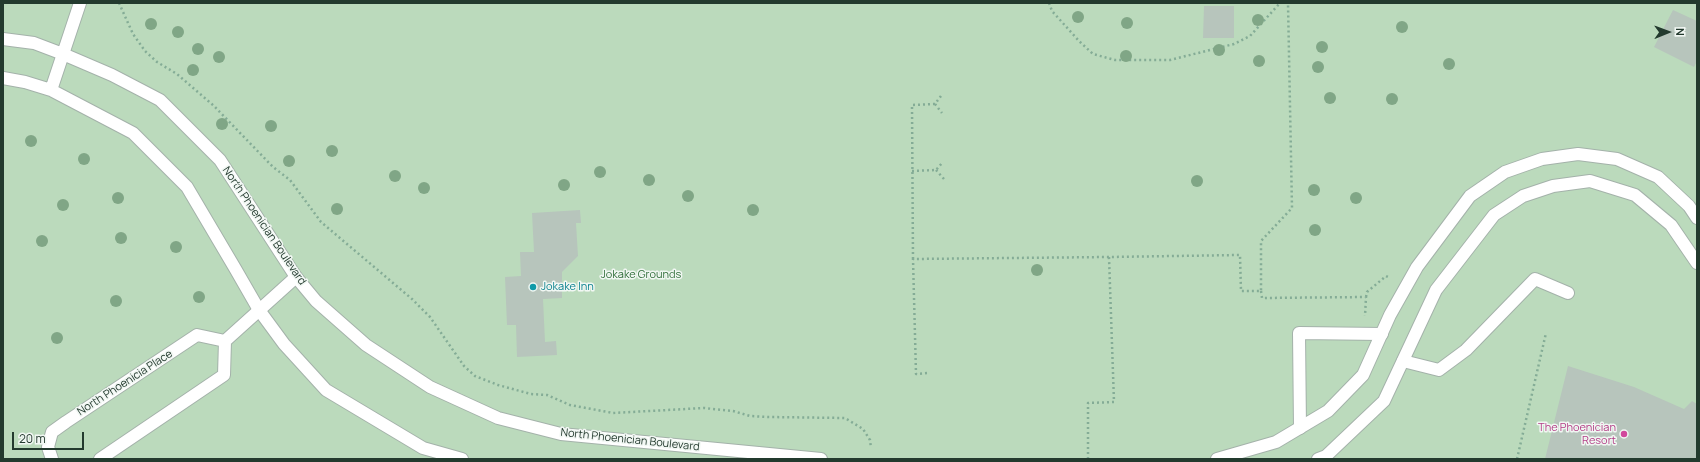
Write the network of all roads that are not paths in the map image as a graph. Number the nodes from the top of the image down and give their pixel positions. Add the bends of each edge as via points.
1 (80, 3) edge
2 (3, 39) edge
3 (63, 54) junction
4 (3, 78) edge
5 (52, 90) junction
6 (1697, 218) edge
7 (1697, 263) edge
8 (296, 278) junction
9 (1568, 293) dead end
10 (259, 310) junction
11 (1382, 334) junction
12 (225, 341) junction
13 (1403, 361) junction
14 (1300, 428) junction
15 (760, 456) edge
16 (52, 459) edge
17 (100, 459) edge
18 (462, 459) edge
19 (820, 459) edge
20 (1217, 459) edge
21 (1318, 459) edge

1 - 3 street
2 - 3 street, North Phoenician Boulevard via 34,43
3 - 5 street
3 - 8 street, North Phoenician Boulevard via 112,75 160,100 220,160
4 - 5 street
5 - 10 street via 133,133 187,187
6 - 11 street via 1690,206 1658,176 1617,159 1578,154 1542,158 1520,166 1505,172 1470,196 1417,267
7 - 13 street via 1671,225 1635,195 1590,181 1553,186 1523,196 1494,216 1436,290
8 - 10 street
8 - 15 street, North Phoenician Boulevard via 316,301 366,345 430,387 498,418 561,434
9 - 13 street via 1535,279 1466,350 1439,370
10 - 12 street
10 - 18 street via 284,344 326,390 423,448
11 - 14 street via 1363,375 1328,411
11 - 14 street via 1299,333
12 - 16 street, North Phoenicia Place via 197,335 66,422 52,432 48,447
12 - 17 street via 224,375
13 - 21 street via 1384,400 1326,456
14 - 20 street via 1276,442
15 - 19 street, North Phoenician Boulevard

